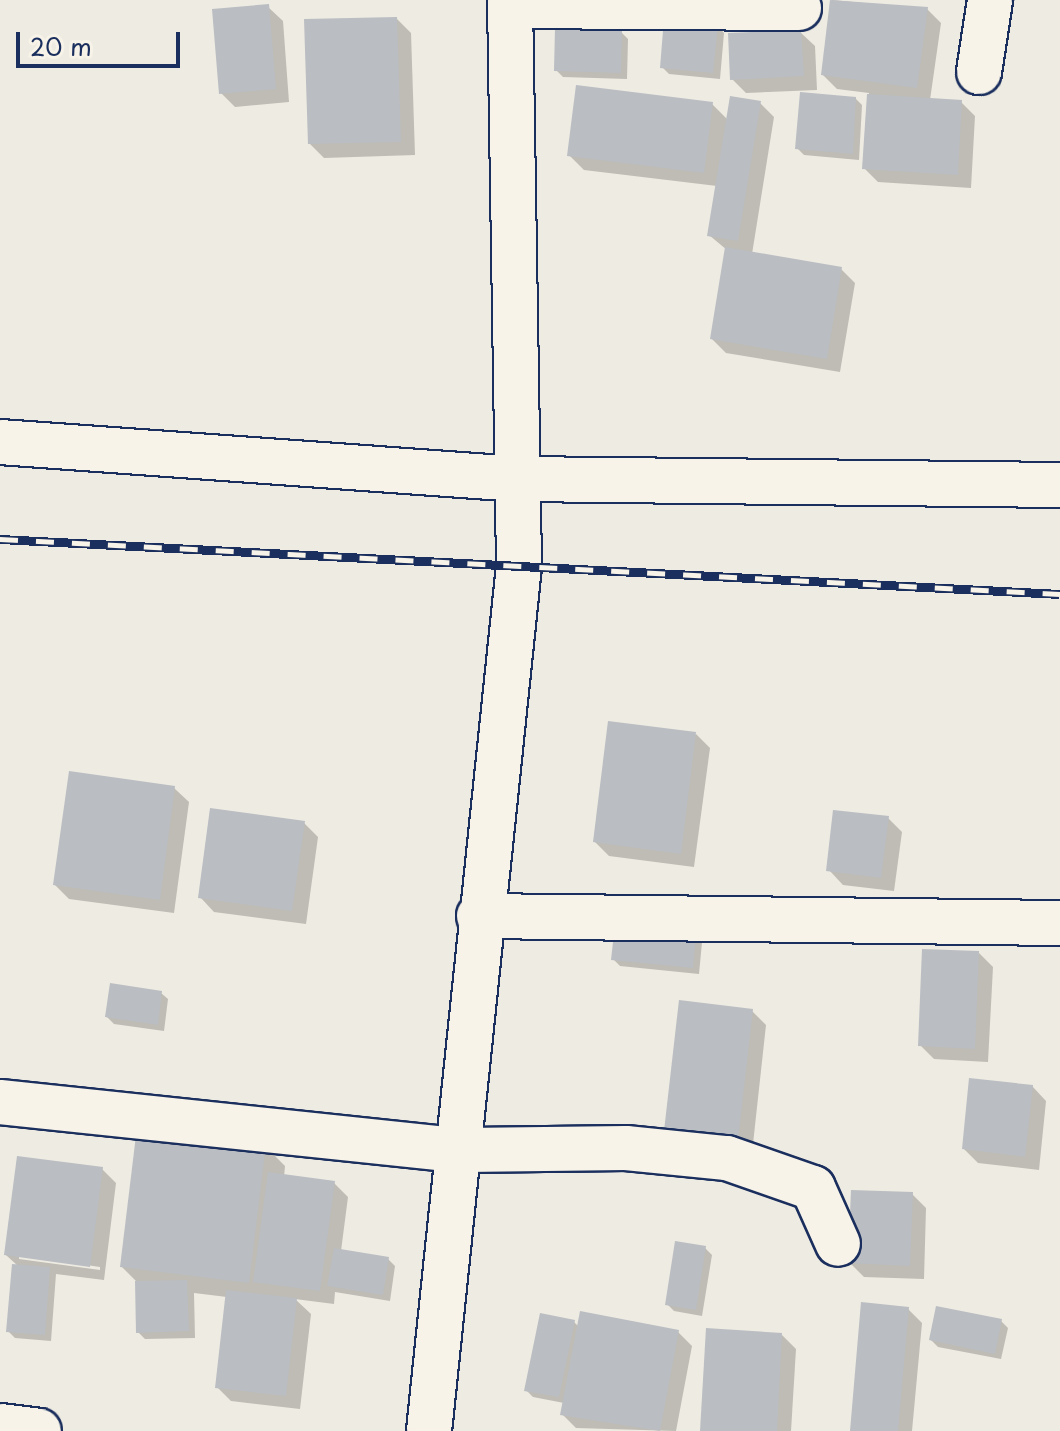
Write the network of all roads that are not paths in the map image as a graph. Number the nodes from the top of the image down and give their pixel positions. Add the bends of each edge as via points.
1 (990, 0) edge
2 (510, 3) edge
3 (799, 8) dead end
4 (979, 72) dead end
5 (0, 442) edge
6 (518, 479) junction
7 (1060, 485) edge
8 (479, 916) junction
9 (1060, 923) edge
10 (0, 1102) edge
11 (460, 1150) junction
12 (838, 1244) dead end
13 (0, 1426) edge
14 (39, 1431) edge
15 (429, 1431) edge

1 - 4 street
2 - 3 street
2 - 6 street
5 - 6 street
6 - 7 street
6 - 8 street via 519,566
8 - 9 street
8 - 11 street
10 - 11 street
11 - 12 street via 626,1148 727,1158 813,1188
11 - 15 street
13 - 14 street

